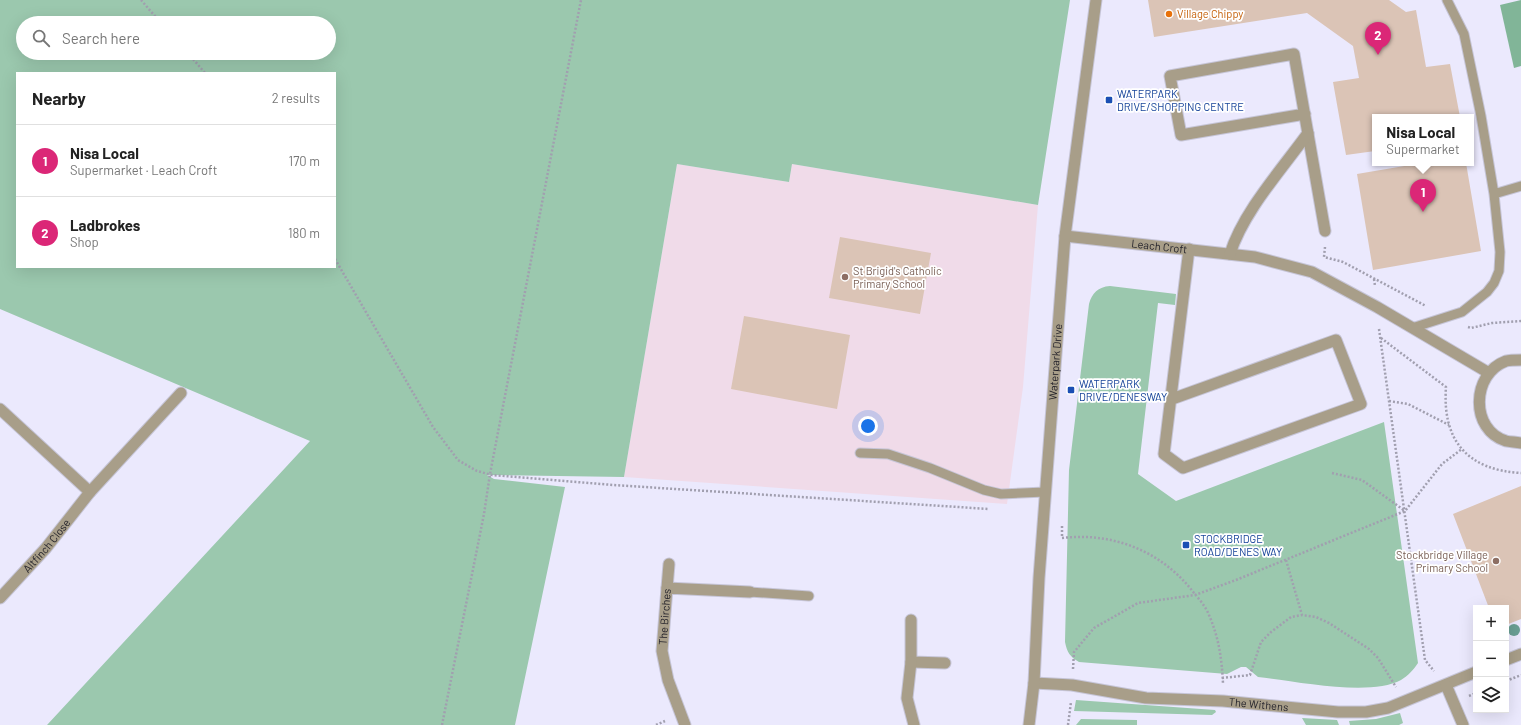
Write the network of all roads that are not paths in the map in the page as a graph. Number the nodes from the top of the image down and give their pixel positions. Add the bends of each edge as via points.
1 (1096, 0) edge
2 (1447, 0) edge
3 (1305, 114) junction
4 (1308, 133) junction
5 (1521, 186) edge
6 (1494, 194) junction
7 (1325, 231) road end
8 (1065, 236) junction
9 (1189, 249) junction
10 (1230, 254) junction
11 (1412, 328) junction
12 (1521, 360) edge
13 (1489, 373) junction
14 (181, 393) dead end
15 (1172, 399) junction
16 (0, 409) edge
17 (1521, 443) edge
18 (860, 453) dead end
19 (90, 492) junction
20 (1045, 492) junction
21 (668, 564) dead end
22 (667, 588) junction
23 (750, 592) joint
24 (809, 596) dead end
25 (0, 598) edge
26 (911, 620) dead end
27 (1521, 654) edge
28 (1509, 659) edge
29 (911, 662) junction
30 (945, 663) dead end
31 (1473, 673) edge
32 (1034, 683) junction
33 (1446, 685) junction
34 (684, 725) edge
35 (914, 725) edge
36 (1029, 725) edge
37 (1463, 725) edge

1 - 8 street, Waterpark Drive
2 - 6 lane via 1464,34
3 - 3 street via 1181,135 1170,76 1294,54
3 - 4 street
4 - 7 street
4 - 10 street via 1250,213 1236,236
5 - 6 lane
6 - 11 lane via 1500,252 1499,271 1494,283 1462,312
8 - 9 street, Leach Croft
8 - 20 street, Waterpark Drive
9 - 10 street, Leach Croft
9 - 15 street
10 - 11 street, Leach Croft via 1255,257 1312,272
11 - 13 street, Leach Croft
12 - 13 street via 1506,361
13 - 17 street via 1479,391 1479,411 1488,429 1505,441
14 - 19 street, Altfinch Close
15 - 15 street via 1336,340 1361,404 1183,468 1164,454
16 - 19 street
18 - 20 lane via 888,454 1001,494
19 - 25 street, Altfinch Close via 46,548
20 - 32 street, Waterpark Drive
21 - 22 street
22 - 23 street, The Birches
22 - 34 street, The Birches via 662,651 668,680
23 - 24 lane
26 - 29 street
27 - 28 street
29 - 30 street
29 - 35 street via 907,698
31 - 33 street, The Withens
32 - 33 street, The Withens via 1072,685 1146,698 1223,701 1338,712 1366,712 1388,708
32 - 36 street, Waterpark Drive
33 - 37 street

